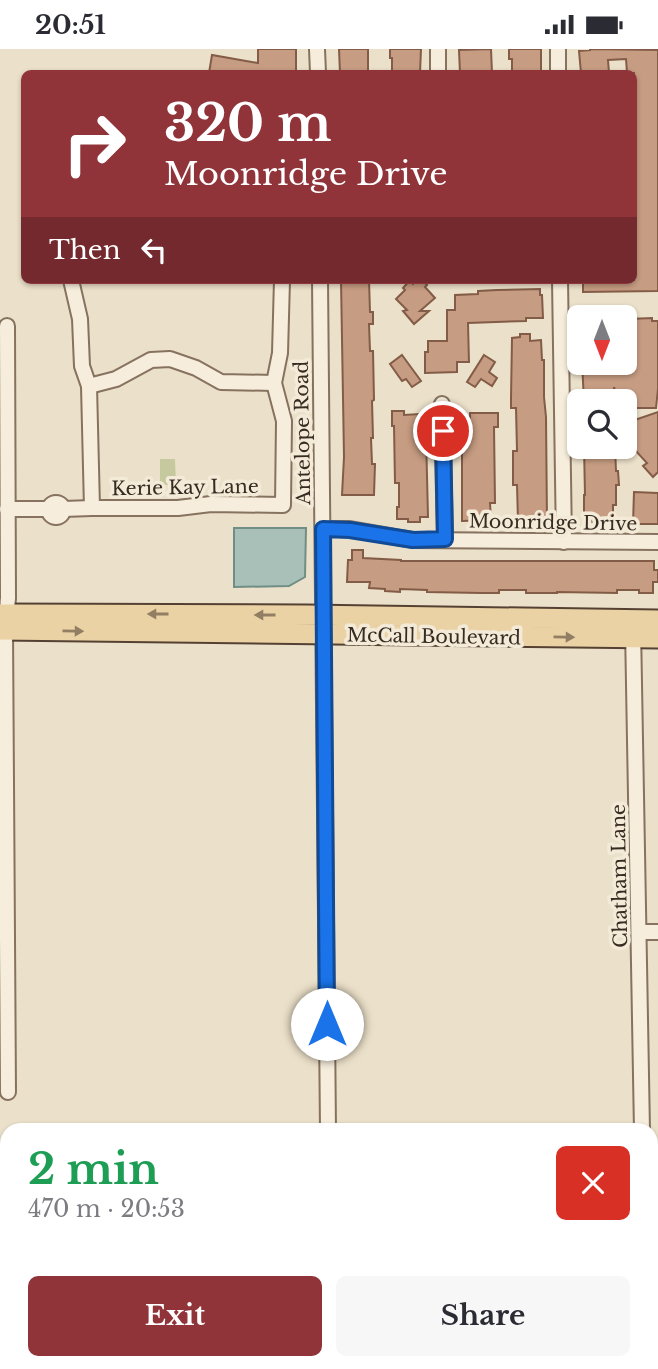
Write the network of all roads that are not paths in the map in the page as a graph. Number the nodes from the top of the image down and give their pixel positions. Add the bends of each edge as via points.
1 (317, 49) edge
2 (438, 49) edge
3 (558, 49) edge
4 (317, 70) edge
5 (438, 70) edge
6 (558, 70) edge
7 (72, 284) edge
8 (282, 284) edge
9 (320, 284) edge
10 (560, 284) edge
11 (7, 326) dead end
12 (274, 383) junction
13 (89, 386) junction
14 (442, 404) dead end
15 (92, 508) junction
16 (7, 509) junction
17 (323, 529) junction
18 (445, 539) junction
19 (564, 542) junction
20 (658, 543) edge
21 (658, 620) edge
22 (3, 622) edge
23 (324, 625) junction
24 (633, 629) junction
25 (658, 638) edge
26 (639, 932) junction
27 (658, 932) edge
28 (8, 1092) dead end
29 (328, 1123) edge
30 (642, 1123) edge

1 - 4 street
2 - 5 street
3 - 6 street
7 - 13 street, Kerie Kay Lane via 80,319 82,366
8 - 12 street, Kerie Kay Lane via 280,353
9 - 17 street, Antelope Road
10 - 19 street
11 - 16 street
12 - 13 street via 221,382 170,359 151,360 116,379
12 - 15 street, Kerie Kay Lane via 284,421 282,505
13 - 15 street, Kerie Kay Lane
14 - 18 street
15 - 16 street
16 - 22 street
17 - 18 street, Moonridge Drive via 413,540
17 - 23 street, Antelope Road
18 - 19 street, Moonridge Drive
19 - 20 street, Moonridge Drive
21 - 24 main road, McCall Boulevard
22 - 23 main road, McCall Boulevard
22 - 28 street
23 - 24 main road, McCall Boulevard
23 - 29 street, Antelope Road
24 - 25 main road, McCall Boulevard
24 - 26 street, Chatham Lane
26 - 27 street
26 - 30 street, Chatham Lane

